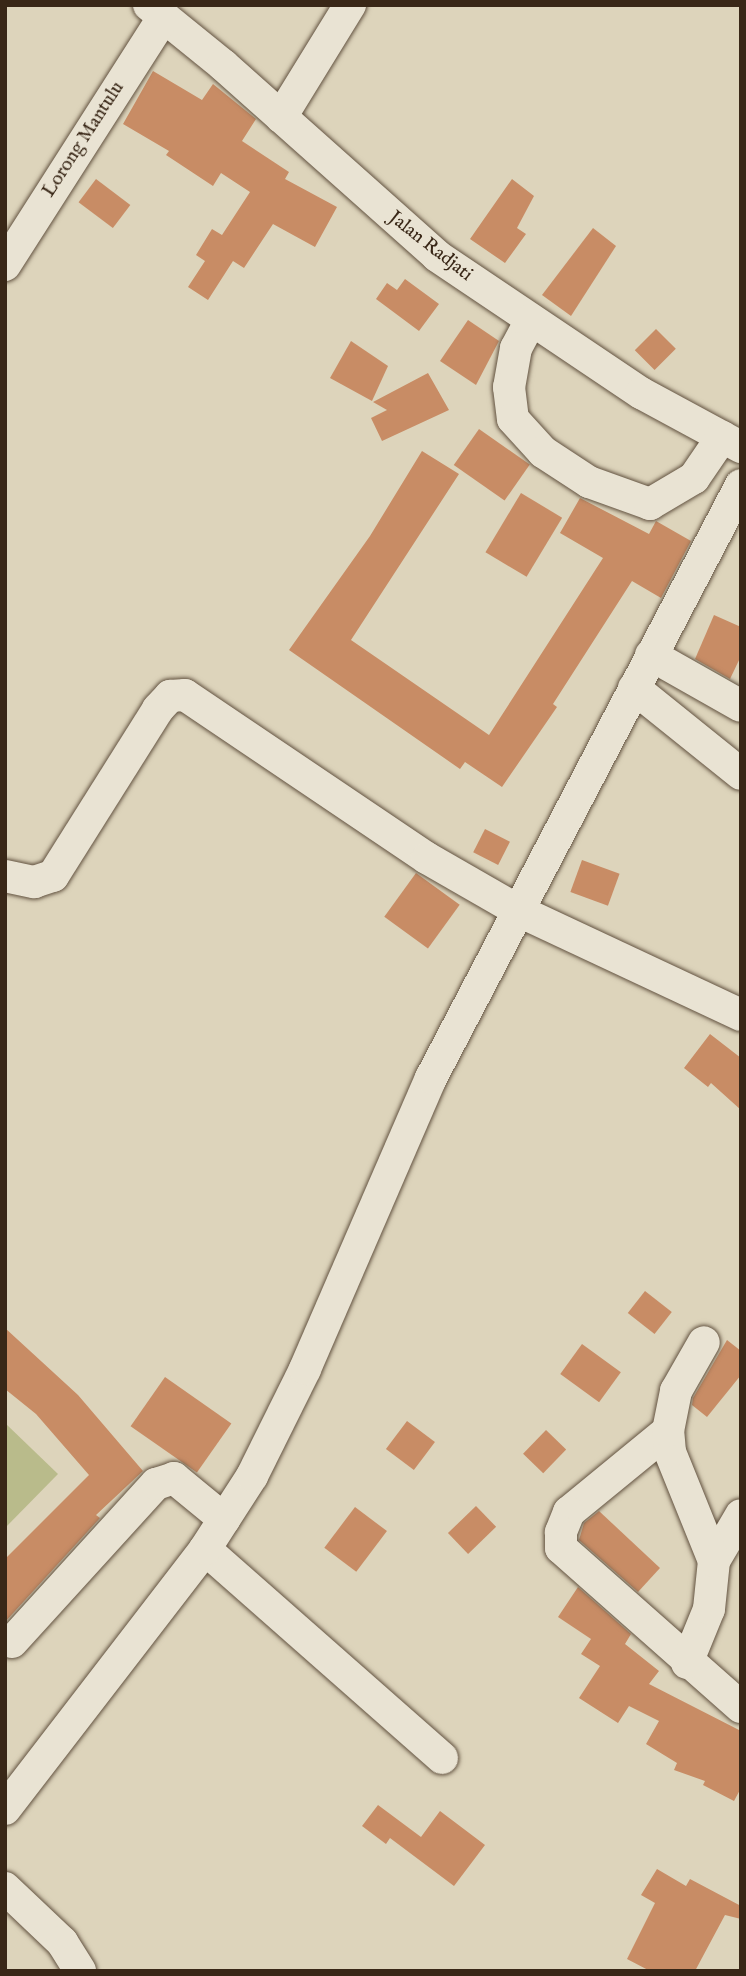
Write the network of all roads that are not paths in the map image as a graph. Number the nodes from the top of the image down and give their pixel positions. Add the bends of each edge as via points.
1 (349, 5) edge
2 (156, 11) edge
3 (281, 117) junction
4 (5, 265) edge
5 (531, 320) junction
6 (732, 442) edge
7 (741, 485) edge
8 (651, 655) junction
9 (634, 688) junction
10 (741, 706) edge
11 (741, 774) edge
12 (5, 876) edge
13 (519, 911) junction
14 (741, 1015) edge
15 (704, 1342) dead end
16 (668, 1431) junction
17 (741, 1516) edge
18 (224, 1520) junction
19 (205, 1549) junction
20 (714, 1561) junction
21 (12, 1642) dead end
22 (687, 1663) junction
23 (741, 1707) edge
24 (442, 1758) dead end
25 (5, 1810) edge
26 (5, 1888) edge
27 (79, 1971) edge

1 - 3 street
2 - 3 street, Jalan Radjati
2 - 4 street, Lorong Mantulu
3 - 5 street, Jalan Radjati via 437,256
5 - 6 street, Jalan Radjati via 641,393
5 - 6 street via 513,361 509,387 513,419 543,452 589,482 650,504 694,478
7 - 8 street
8 - 9 street
8 - 10 street
9 - 11 street
9 - 13 street
12 - 13 street via 34,883 53,876 158,709 170,696 179,695 192,699 427,858
13 - 14 street
13 - 18 street via 415,1110 305,1369 252,1476
15 - 16 street via 676,1391
16 - 20 street via 670,1452
16 - 22 street via 569,1512 560,1543
17 - 20 street
18 - 19 street
18 - 21 street via 174,1478 156,1484
19 - 24 street
19 - 25 street
20 - 22 street via 709,1609
22 - 23 street
26 - 27 street via 62,1942

